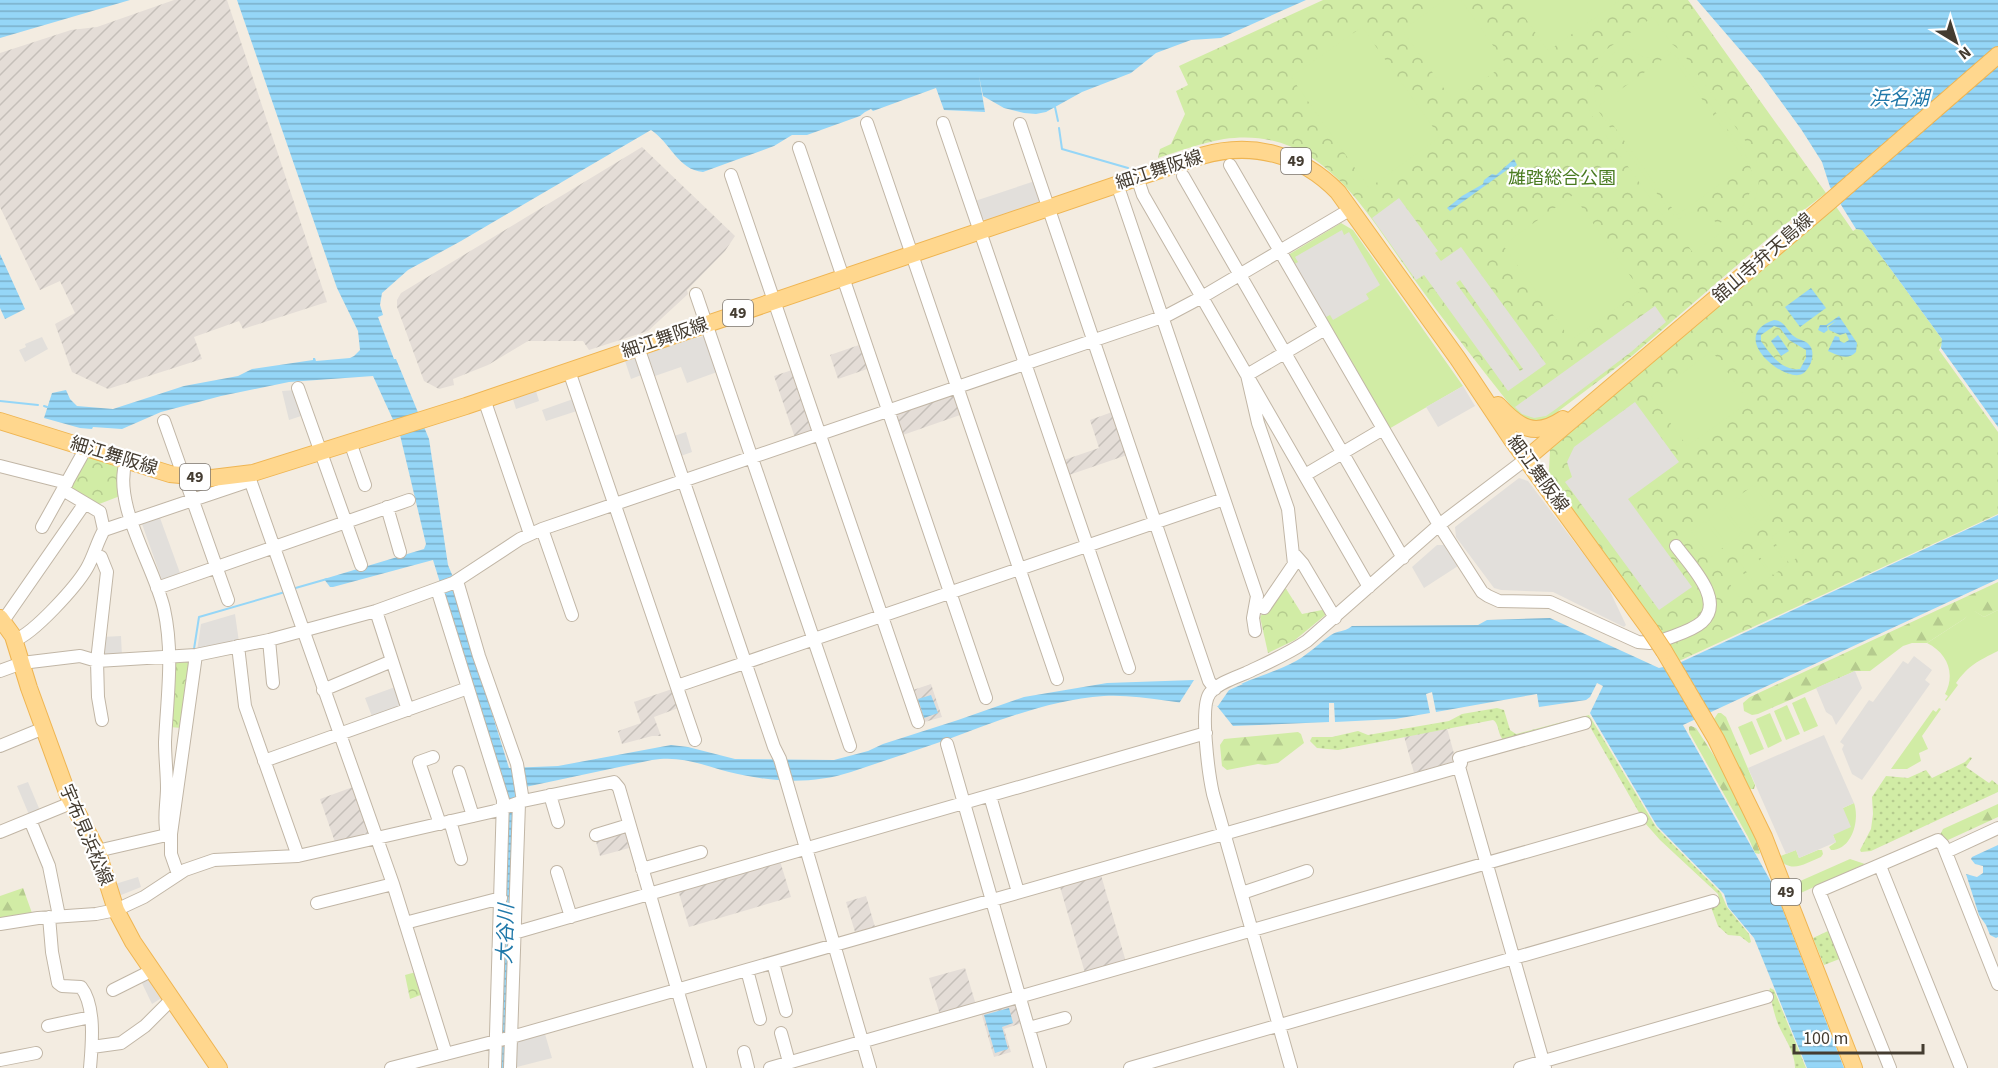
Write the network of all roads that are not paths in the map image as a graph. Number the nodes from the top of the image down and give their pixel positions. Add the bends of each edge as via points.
1 (1998, 55) edge
2 (867, 123) dead end
3 (943, 123) dead end
4 (1020, 124) dead end
5 (799, 148) dead end
6 (1230, 165) dead end
7 (731, 175) dead end
8 (1183, 176) dead end
9 (1137, 177) junction
10 (1117, 184) junction
11 (1048, 207) junction
12 (1351, 209) junction
13 (980, 231) junction
14 (1280, 252) junction
15 (911, 254) junction
16 (1241, 275) junction
17 (843, 277) junction
18 (696, 294) dead end
19 (1202, 297) junction
20 (774, 301) junction
21 (1162, 317) junction
22 (706, 324) junction
23 (1325, 330) junction
24 (1094, 340) junction
25 (638, 347) junction
26 (1286, 352) junction
27 (1458, 359) junction
28 (1025, 364) junction
29 (569, 370) junction
30 (1247, 375) junction
31 (1622, 378) junction
32 (298, 388) dead end
33 (957, 388) junction
34 (484, 399) junction
35 (888, 411) junction
36 (0, 421) edge
37 (164, 421) dead end
38 (1383, 429) junction
39 (820, 435) junction
40 (350, 441) junction
41 (86, 448) junction
42 (320, 452) junction
43 (1343, 452) junction
44 (752, 458) junction
45 (1526, 459) junction
46 (126, 460) junction
47 (0, 466) edge
48 (1305, 475) junction
49 (249, 478) junction
50 (183, 480) junction
51 (683, 481) junction
52 (365, 485) dead end
53 (65, 486) junction
54 (1224, 499) junction
55 (192, 500) junction
56 (409, 500) dead end
57 (85, 503) junction
58 (615, 504) junction
59 (387, 507) junction
60 (132, 520) junction
61 (346, 522) junction
62 (1156, 522) junction
63 (1439, 525) junction
64 (42, 527) dead end
65 (104, 530) junction
66 (536, 531) junction
67 (1087, 546) junction
68 (1676, 546) dead end
69 (273, 547) junction
70 (400, 552) dead end
71 (94, 554) junction
72 (1293, 555) junction
73 (1403, 558) junction
74 (362, 565) dead end
75 (216, 567) junction
76 (1019, 569) junction
77 (455, 582) junction
78 (1370, 587) junction
79 (157, 588) junction
80 (439, 588) junction
81 (951, 593) junction
82 (228, 600) dead end
83 (1264, 608) dead end
84 (376, 612) junction
85 (572, 615) dead end
86 (882, 616) junction
87 (1335, 618) junction
88 (2, 620) edge
89 (302, 631) junction
90 (1255, 631) dead end
91 (15, 640) junction
92 (269, 640) junction
93 (814, 640) junction
94 (1659, 645) junction
95 (238, 646) junction
96 (196, 655) junction
97 (170, 658) junction
98 (97, 661) junction
99 (392, 661) junction
100 (22, 663) junction
101 (745, 663) junction
102 (1129, 668) dead end
103 (0, 671) edge
104 (1057, 679) dead end
105 (273, 683) dead end
106 (1217, 684) junction
107 (677, 686) junction
108 (468, 688) junction
109 (324, 690) junction
110 (986, 698) dead end
111 (408, 710) junction
112 (102, 720) dead end
113 (918, 722) dead end
114 (1585, 723) dead end
115 (44, 728) junction
116 (1206, 733) junction
117 (339, 734) junction
118 (695, 740) dead end
119 (947, 744) dead end
120 (0, 746) edge
121 (850, 746) dead end
122 (433, 757) dead end
123 (264, 761) junction
124 (1459, 767) junction
125 (459, 772) dead end
126 (550, 795) junction
127 (990, 796) junction
128 (515, 802) junction
129 (71, 803) junction
130 (964, 803) junction
131 (473, 816) junction
132 (1641, 819) dead end
133 (30, 820) junction
134 (445, 822) junction
135 (558, 822) dead end
136 (630, 825) junction
137 (1998, 828) edge
138 (0, 832) edge
139 (1225, 833) junction
140 (169, 834) junction
141 (596, 835) dead end
142 (376, 838) junction
143 (807, 849) junction
144 (97, 851) junction
145 (701, 852) dead end
146 (1946, 852) junction
147 (298, 856) junction
148 (461, 859) dead end
149 (1487, 863) junction
150 (1880, 866) junction
151 (642, 869) junction
152 (1307, 871) dead end
153 (557, 872) dead end
154 (178, 874) junction
155 (393, 884) junction
156 (1018, 892) junction
157 (1242, 893) junction
158 (649, 894) junction
159 (501, 898) junction
160 (992, 900) junction
161 (1713, 901) dead end
162 (317, 903) dead end
163 (116, 910) junction
164 (54, 917) junction
165 (571, 917) junction
166 (405, 923) junction
167 (0, 924) edge
168 (1252, 930) junction
169 (514, 933) junction
170 (835, 945) junction
171 (1514, 958) junction
172 (773, 963) junction
173 (153, 970) junction
174 (747, 970) junction
175 (1998, 984) edge
176 (113, 990) dead end
177 (677, 990) junction
178 (1019, 997) junction
179 (1767, 997) dead end
180 (172, 999) junction
181 (786, 1011) dead end
182 (91, 1017) junction
183 (1065, 1018) dead end
184 (760, 1019) dead end
185 (1279, 1025) junction
186 (48, 1026) dead end
187 (1029, 1028) junction
188 (781, 1033) dead end
189 (503, 1039) junction
190 (863, 1042) junction
191 (92, 1047) junction
192 (744, 1052) dead end
193 (36, 1053) dead end
194 (446, 1054) junction
195 (0, 1060) edge
196 (789, 1062) junction
197 (420, 1064) edge
198 (1544, 1065) edge
199 (90, 1068) edge
200 (219, 1068) edge
201 (391, 1068) edge
202 (495, 1068) edge
203 (510, 1068) edge
204 (700, 1068) edge
205 (748, 1068) edge
206 (770, 1068) edge
207 (870, 1068) edge
208 (1040, 1068) edge
209 (1130, 1068) edge
210 (1292, 1068) edge
211 (1520, 1068) edge
212 (1854, 1068) edge
213 (1890, 1068) edge
214 (1961, 1068) edge

1 - 31 main road, 舘山寺弁天島線
2 - 15 street
3 - 13 street
4 - 11 street
5 - 17 street
6 - 14 street
7 - 20 street
8 - 16 street
9 - 10 main road, 細江舞阪線 / 49
9 - 12 main road, 細江舞阪線 / 49 via 1218,151 1262,150 1311,169
9 - 19 street via 1143,195
10 - 11 main road, 細江舞阪線 / 49
10 - 21 street
11 - 13 main road, 細江舞阪線 / 49
11 - 24 street
12 - 14 street
12 - 27 main road, 細江舞阪線 / 49
13 - 15 main road, 細江舞阪線 / 49
13 - 28 street
14 - 16 street
14 - 23 street
15 - 17 main road, 細江舞阪線 / 49
15 - 33 street
16 - 19 street
16 - 26 street
17 - 20 main road, 細江舞阪線 / 49
17 - 35 street
18 - 22 street
19 - 21 street
19 - 30 street
20 - 22 main road, 細江舞阪線 / 49
20 - 39 street
21 - 24 street
21 - 54 street
22 - 25 main road, 細江舞阪線 / 49
22 - 44 street
23 - 26 street
23 - 38 street
24 - 28 street
24 - 62 street
25 - 29 main road, 細江舞阪線 / 49
25 - 51 street
26 - 30 street
26 - 43 street
27 - 31 main road via 1511,419 1533,429 1557,423
27 - 45 main road, 細江舞阪線 / 49
28 - 33 street
28 - 67 street
29 - 34 main road, 細江舞阪線 / 49
29 - 58 street
30 - 48 street
30 - 72 street via 1258,423 1288,509
31 - 45 main road, 舘山寺弁天島線
32 - 42 street
33 - 35 street
33 - 76 street
34 - 40 main road, 細江舞阪線 / 49
34 - 66 street
35 - 39 street
35 - 81 street
36 - 41 main road, 細江舞阪線 / 49
37 - 50 street
38 - 43 street
38 - 63 street
39 - 44 street
39 - 86 street
40 - 42 main road, 細江舞阪線 / 49
40 - 52 street
41 - 46 main road, 細江舞阪線 / 49
41 - 53 street
42 - 49 main road, 細江舞阪線 / 49
42 - 61 street
43 - 48 street
43 - 73 street
44 - 51 street
44 - 93 street
45 - 63 street
45 - 94 main road, 細江舞阪線 / 49
46 - 50 main road, 細江舞阪線 / 49
46 - 60 street via 124,491
47 - 53 street
48 - 78 street
49 - 50 main road, 細江舞阪線 / 49
49 - 55 street
49 - 69 street
50 - 55 street
51 - 58 street
51 - 101 street
53 - 57 street
53 - 64 street
54 - 62 street
54 - 90 street via 1257,596
55 - 60 street
55 - 75 street
56 - 59 street
57 - 65 street via 100,512
57 - 88 street
58 - 66 street
58 - 107 street
59 - 61 street
59 - 70 street
60 - 65 street
60 - 79 street
61 - 69 street
61 - 74 street
62 - 67 street
62 - 106 street
63 - 73 street
63 - 94 street via 1488,596 1499,601 1550,602 1638,642
65 - 71 street
66 - 77 street
66 - 85 street
67 - 76 street
67 - 102 street
68 - 94 street via 1708,592 1710,609 1697,626
69 - 75 street
69 - 89 street
71 - 91 street via 75,585 32,629
71 - 98 street via 101,558 107,572
72 - 83 street via 1294,564
72 - 87 street via 1303,564
73 - 78 street
75 - 79 street
75 - 82 street
76 - 81 street
76 - 104 street
77 - 80 street
77 - 128 street via 518,766
78 - 87 street
79 - 97 street via 164,608
80 - 84 street
80 - 108 street
81 - 86 street
81 - 110 street
84 - 89 street
84 - 99 street
86 - 93 street
86 - 113 street
87 - 106 street via 1299,646
88 - 91 main road, 宇布見浜松線
89 - 92 street
89 - 109 street
91 - 100 main road, 宇布見浜松線
92 - 95 street
92 - 105 street
93 - 101 street
93 - 121 street
94 - 212 main road, 細江舞阪線 / 49 via 1706,721 1764,837
95 - 96 street
95 - 123 street via 245,706
96 - 97 street
96 - 140 street
97 - 98 street
97 - 140 street via 165,742 165,826
98 - 100 street via 80,656
98 - 112 street
99 - 109 street
99 - 111 street
100 - 103 street
100 - 115 main road, 宇布見浜松線
101 - 107 street
101 - 143 street via 788,782
106 - 116 street via 1207,697
107 - 118 street
108 - 111 street
108 - 128 street via 503,800
109 - 117 street
111 - 117 street
114 - 124 street via 1459,758
115 - 120 street
115 - 129 main road, 宇布見浜松線
116 - 127 street
116 - 139 street via 1210,777
117 - 123 street
117 - 142 street
119 - 130 street
122 - 134 street via 419,762
123 - 147 street
124 - 139 street
124 - 149 street
125 - 131 street
126 - 128 street
126 - 135 street
126 - 136 street via 614,782
127 - 130 street
127 - 156 street
128 - 131 street
128 - 159 street
128 - 169 street
129 - 133 street
129 - 144 main road, 宇布見浜松線
130 - 143 street
130 - 160 street
131 - 134 street
132 - 149 street
133 - 138 street
133 - 164 street via 49,867
134 - 142 street
134 - 148 street
136 - 141 street
136 - 151 street
137 - 146 street
139 - 156 street
139 - 157 street
140 - 144 street
140 - 154 street
142 - 147 street
142 - 155 street
143 - 158 street
143 - 170 street
144 - 163 main road, 宇布見浜松線
145 - 151 street
146 - 150 street via 1941,842 1935,841
146 - 175 street
147 - 154 street via 224,859
149 - 168 street
149 - 171 street
150 - 213 street via 1819,891
150 - 214 street
151 - 158 street
152 - 157 street
153 - 165 street
154 - 163 street
155 - 162 street
155 - 166 street
156 - 160 street
157 - 168 street
158 - 165 street
158 - 177 street
159 - 166 street
159 - 189 street
160 - 170 street
160 - 178 street
161 - 171 street
163 - 164 street
163 - 173 main road, 宇布見浜松線
164 - 167 street
164 - 182 street via 52,952 58,983 83,989
165 - 169 street
166 - 194 street
168 - 178 street
168 - 185 street
169 - 189 street
170 - 172 street
170 - 190 street
171 - 185 street
171 - 198 street
172 - 174 street
172 - 181 street
173 - 176 street
173 - 180 main road, 宇布見浜松線
174 - 177 street
174 - 184 street
177 - 189 street
177 - 204 street
178 - 187 street
178 - 190 street
179 - 198 street
180 - 191 street via 121,1043
180 - 200 main road, 宇布見浜松線
182 - 186 street
182 - 191 street
183 - 187 street
185 - 209 street
185 - 210 street
187 - 208 street
188 - 196 street
189 - 194 street
189 - 202 street
189 - 203 street
190 - 196 street
190 - 207 street
191 - 199 street
192 - 205 street
193 - 195 street
194 - 197 street
196 - 206 street
197 - 201 street
198 - 211 street

